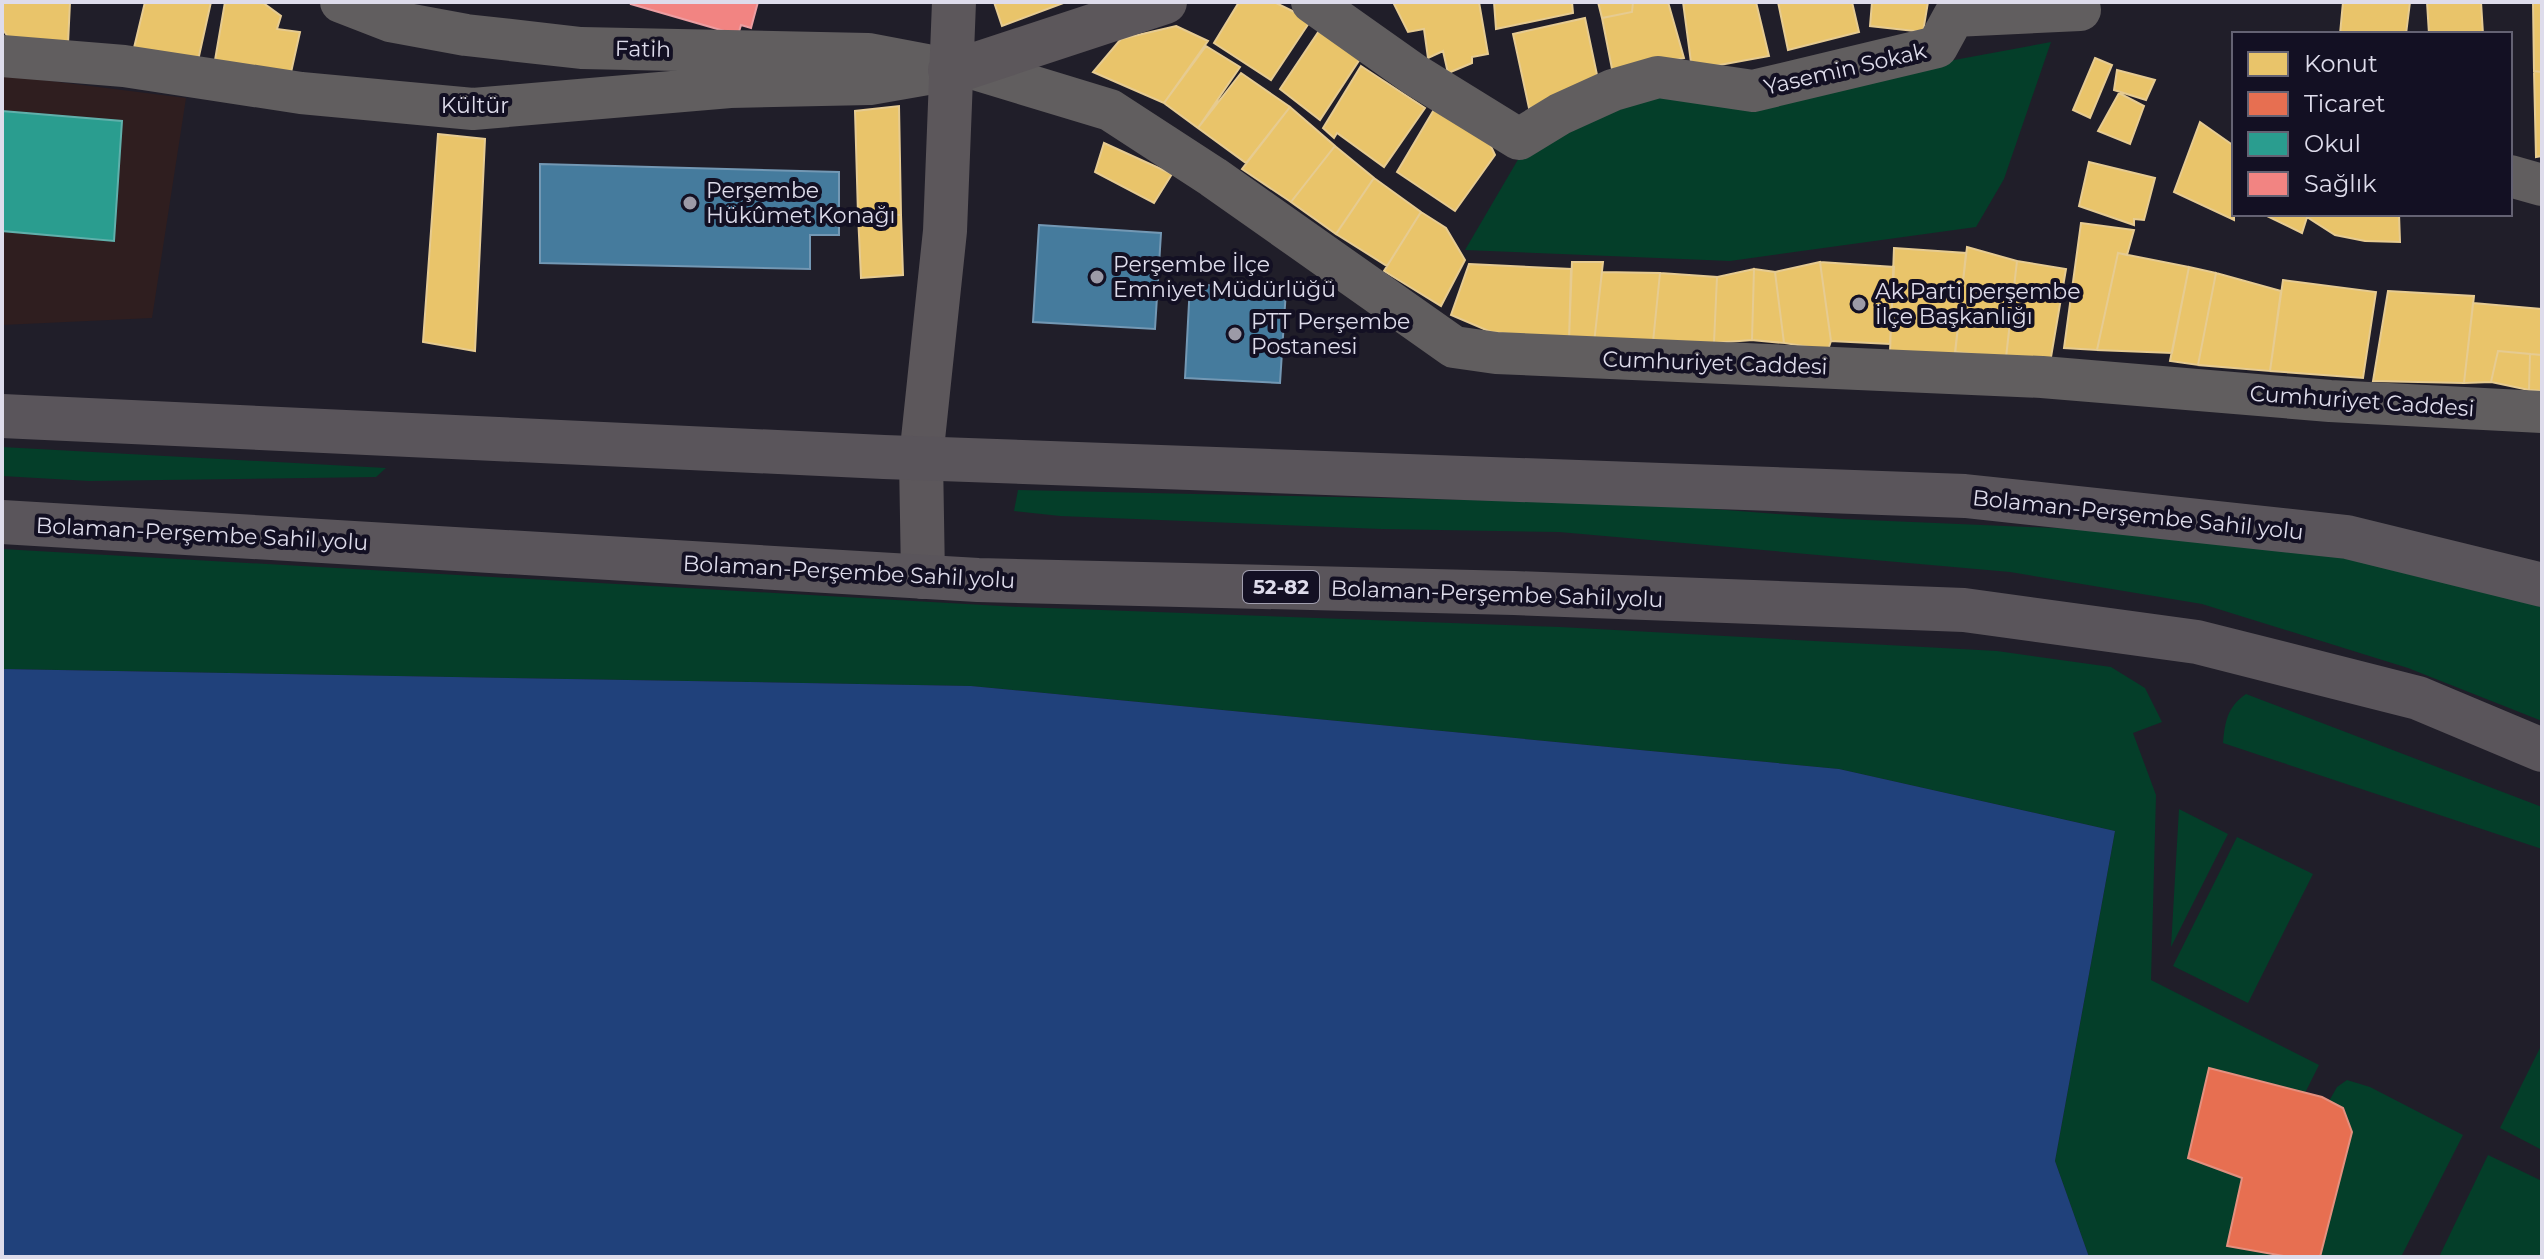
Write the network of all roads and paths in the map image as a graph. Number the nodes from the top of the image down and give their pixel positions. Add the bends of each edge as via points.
1 (341, 2) edge
2 (954, 2) edge
3 (1165, 2) edge
4 (1312, 2) edge
5 (2080, 10) dead end
6 (2, 56) edge
7 (959, 68) junction
8 (2512, 177) edge
9 (2542, 185) edge
10 (2542, 412) edge
11 (2, 416) edge
12 (921, 458) junction
13 (2, 522) edge
14 (923, 577) junction
15 (2542, 585) edge
16 (2542, 750) edge

1 - 7 street, Fatih via 390,21 581,48 868,54
2 - 7 street
3 - 7 street
4 - 5 street, Yasemin Sokak via 1415,75 1519,139 1613,90 1658,77 1753,91 1937,47 1954,16
6 - 7 street, Kültür via 473,109 730,87 870,84
7 - 10 street, Cumhuriyet Caddesi via 1110,110 1454,347 1512,354 2042,377
7 - 12 street
8 - 9 street
11 - 12 main road, Bolaman-Perşembe Sahil yolu
12 - 14 street
12 - 15 main road, Bolaman-Perşembe Sahil yolu via 1965,496 2347,537
13 - 14 main road, Bolaman-Perşembe Sahil yolu / 52-82
14 - 16 main road, Bolaman-Perşembe Sahil yolu / 52-82 via 1964,610 2197,642 2418,698

